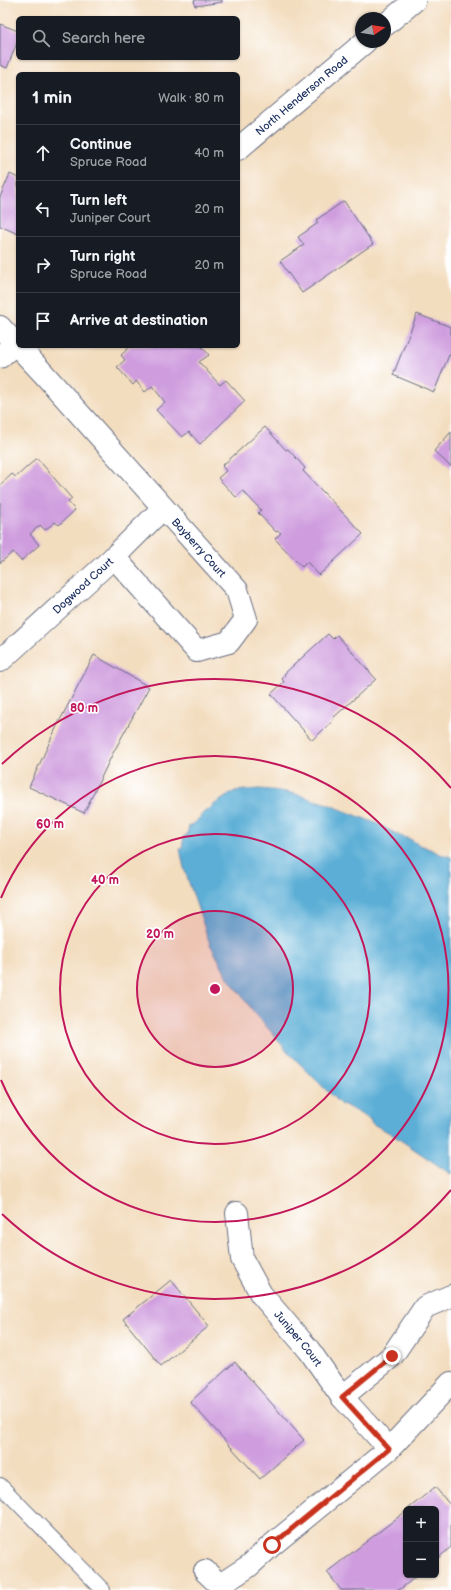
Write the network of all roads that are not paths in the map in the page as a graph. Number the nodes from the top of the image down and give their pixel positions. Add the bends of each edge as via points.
1 (415, 0) edge
2 (391, 20) edge
3 (358, 48) edge
4 (240, 147) edge
5 (0, 327) edge
6 (11, 347) edge
7 (163, 508) junction
8 (114, 557) junction
9 (0, 661) edge
10 (237, 1214) dead end
11 (451, 1296) edge
12 (451, 1383) edge
13 (342, 1397) junction
14 (389, 1449) junction
15 (0, 1485) edge
16 (217, 1582) edge
17 (103, 1590) edge

1 - 2 street
3 - 4 street, North Henderson Road
5 - 6 street, Bayberry Court
6 - 7 street, Bayberry Court
7 - 8 street, Dogwood Court
7 - 8 street, Bayberry Court via 237,590 246,618 229,642 197,651
8 - 9 street, Dogwood Court
10 - 13 street, Juniper Court via 242,1259 261,1294 308,1350
11 - 13 street via 425,1307 392,1356
12 - 14 street
13 - 14 street, Juniper Court
14 - 16 street via 249,1566
15 - 17 lane

